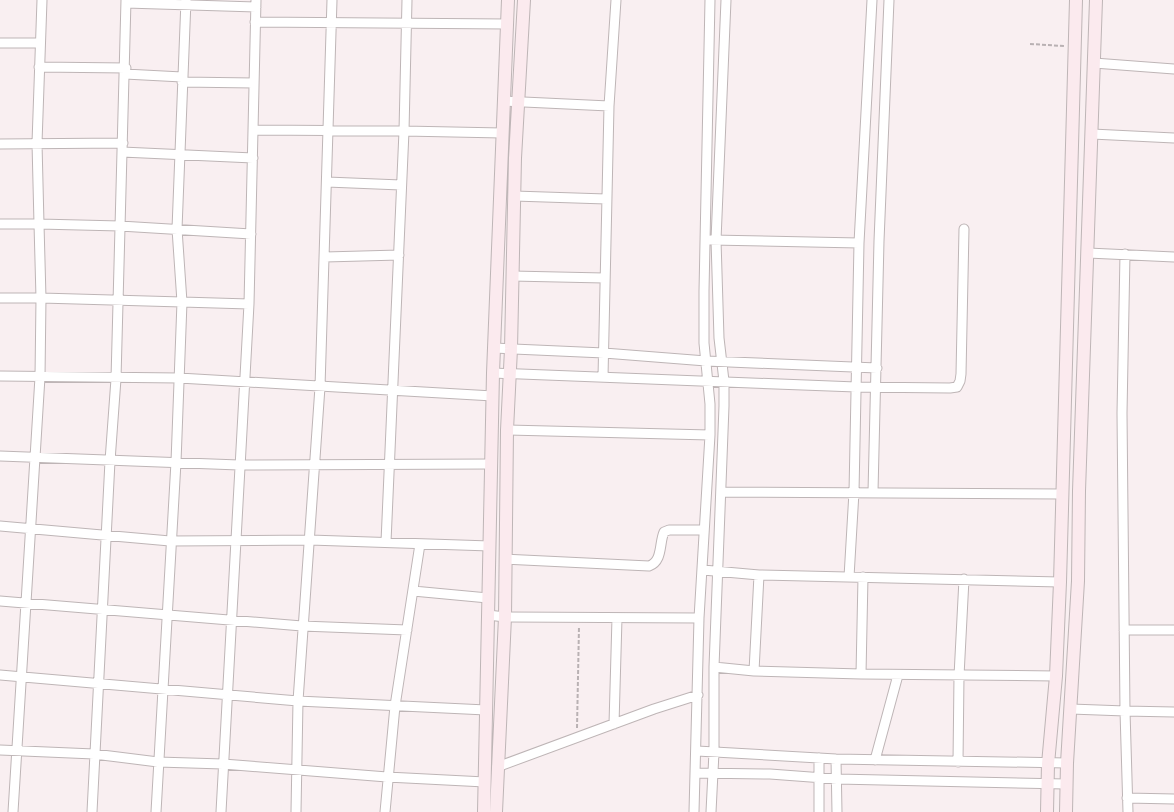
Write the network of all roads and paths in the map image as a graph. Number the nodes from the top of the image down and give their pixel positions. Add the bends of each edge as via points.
1 (42, 0) edge
2 (332, 0) edge
3 (407, 0) edge
4 (508, 0) edge
5 (524, 0) edge
6 (616, 0) edge
7 (710, 0) edge
8 (726, 0) edge
9 (872, 0) edge
10 (889, 0) edge
11 (1076, 0) edge
12 (1096, 0) edge
13 (126, 2) edge
14 (186, 2) edge
15 (256, 4) edge
16 (255, 22) junction
17 (332, 22) junction
18 (407, 23) junction
19 (507, 24) junction
20 (40, 42) junction
21 (0, 43) edge
22 (1030, 44) dead end
23 (1075, 46) junction
24 (1094, 63) junction
25 (40, 67) junction
26 (1174, 69) edge
27 (126, 71) junction
28 (182, 79) junction
29 (254, 84) junction
30 (503, 101) junction
31 (518, 102) junction
32 (610, 106) junction
33 (254, 130) junction
34 (329, 130) junction
35 (404, 132) junction
36 (502, 133) junction
37 (1092, 134) junction
38 (1174, 138) edge
39 (37, 143) junction
40 (0, 144) edge
41 (123, 148) junction
42 (179, 154) junction
43 (253, 158) junction
44 (327, 182) junction
45 (401, 185) junction
46 (514, 196) junction
47 (606, 199) junction
48 (0, 224) edge
49 (39, 224) junction
50 (120, 226) junction
51 (177, 229) junction
52 (964, 229) dead end
53 (251, 234) junction
54 (704, 240) junction
55 (716, 240) junction
56 (859, 243) junction
57 (1088, 253) junction
58 (1125, 254) junction
59 (400, 255) junction
60 (325, 257) junction
61 (1174, 257) edge
62 (512, 276) junction
63 (604, 278) junction
64 (0, 298) edge
65 (41, 298) junction
66 (118, 301) junction
67 (182, 302) junction
68 (249, 304) junction
69 (494, 348) junction
70 (511, 349) junction
71 (604, 352) junction
72 (706, 361) junction
73 (722, 362) junction
74 (877, 368) junction
75 (856, 369) junction
76 (494, 373) junction
77 (510, 374) junction
78 (0, 376) edge
79 (40, 377) junction
80 (603, 377) junction
81 (180, 378) junction
82 (116, 379) junction
83 (708, 381) junction
84 (724, 381) junction
85 (243, 382) junction
86 (856, 387) junction
87 (877, 387) junction
88 (320, 388) junction
89 (394, 391) junction
90 (493, 396) junction
91 (507, 430) junction
92 (710, 435) junction
93 (0, 456) edge
94 (34, 457) junction
95 (110, 461) junction
96 (176, 462) junction
97 (316, 464) junction
98 (492, 464) junction
99 (239, 465) junction
100 (390, 466) junction
101 (721, 492) junction
102 (854, 492) junction
103 (873, 492) junction
104 (1062, 494) junction
105 (0, 526) edge
106 (31, 530) junction
107 (704, 530) junction
108 (106, 536) junction
109 (310, 540) junction
110 (170, 541) junction
111 (235, 541) junction
112 (386, 542) junction
113 (420, 544) junction
114 (490, 546) junction
115 (505, 559) junction
116 (703, 570) junction
117 (718, 570) junction
118 (759, 575) junction
119 (849, 577) junction
120 (863, 577) junction
121 (964, 580) junction
122 (1060, 582) junction
123 (413, 591) junction
124 (488, 598) junction
125 (0, 601) edge
126 (27, 603) junction
127 (103, 610) junction
128 (166, 615) junction
129 (488, 615) junction
130 (505, 617) junction
131 (580, 618) junction
132 (617, 618) junction
133 (699, 618) junction
134 (231, 619) junction
135 (302, 626) junction
136 (407, 630) junction
137 (1124, 630) junction
138 (1174, 630) edge
139 (714, 666) junction
140 (754, 671) junction
141 (0, 674) edge
142 (861, 674) junction
143 (23, 675) junction
144 (898, 675) junction
145 (960, 676) junction
146 (1056, 676) junction
147 (99, 682) junction
148 (162, 688) junction
149 (226, 694) junction
150 (698, 695) junction
151 (298, 701) junction
152 (395, 706) junction
153 (1071, 709) junction
154 (486, 710) junction
155 (1125, 711) junction
156 (1174, 712) edge
157 (614, 724) junction
158 (576, 737) junction
159 (0, 750) edge
160 (16, 751) junction
161 (697, 751) junction
162 (714, 752) junction
163 (94, 754) junction
164 (820, 758) junction
165 (836, 759) junction
166 (875, 760) junction
167 (158, 762) junction
168 (1067, 763) junction
169 (223, 764) junction
170 (1048, 764) junction
171 (497, 767) junction
172 (297, 770) junction
173 (951, 770) junction
174 (696, 773) junction
175 (713, 773) junction
176 (387, 777) junction
177 (820, 778) junction
178 (837, 779) junction
179 (485, 782) junction
180 (1048, 784) junction
181 (1066, 784) junction
182 (1127, 798) junction
183 (1174, 799) edge
184 (14, 812) edge
185 (92, 812) edge
186 (156, 812) edge
187 (221, 812) edge
188 (296, 812) edge
189 (385, 812) edge
190 (484, 812) edge
191 (496, 812) edge
192 (694, 812) edge
193 (711, 812) edge
194 (819, 812) edge
195 (837, 812) edge
196 (1047, 812) edge
197 (1066, 812) edge
198 (1128, 812) edge

1 - 20 street
2 - 17 street
3 - 18 street
4 - 19 main road
5 - 31 main road
6 - 32 street
7 - 54 street
8 - 55 street
9 - 56 street
10 - 74 street via 879,241
11 - 23 main road
12 - 24 main road
13 - 14 street
13 - 27 street
14 - 15 street
14 - 28 street
15 - 16 street
16 - 17 street
16 - 29 street
17 - 18 street
17 - 34 street
18 - 19 street
18 - 35 street
19 - 30 main road
20 - 21 street
20 - 25 street
22 - 23 path
23 - 104 main road
24 - 26 street
24 - 37 main road
25 - 27 street
25 - 39 street
27 - 28 street
27 - 41 street
28 - 29 street
28 - 42 street
29 - 33 street
30 - 31 street
30 - 36 main road
31 - 32 street
31 - 46 main road
32 - 47 street
33 - 34 street
33 - 43 street
34 - 35 street
34 - 44 street
35 - 36 street
35 - 45 street
36 - 69 main road
37 - 38 street
37 - 57 main road
39 - 40 street
39 - 41 street
39 - 49 street
41 - 42 street
41 - 50 street
42 - 43 street
42 - 51 street
43 - 53 street
44 - 45 street
44 - 60 street
45 - 59 street
46 - 47 street
46 - 62 main road
47 - 63 street
48 - 49 street
49 - 50 street
49 - 65 street
50 - 51 street
50 - 66 street
51 - 53 street
51 - 67 street
52 - 87 street via 960,381 956,387 950,388
53 - 68 street
54 - 55 street
54 - 72 street
55 - 56 street
55 - 73 street
56 - 75 street
57 - 58 street
57 - 153 main road via 1078,581
58 - 61 street
58 - 137 street via 1122,413
59 - 60 street
59 - 89 street
60 - 88 street
62 - 63 street
62 - 70 main road
63 - 71 street
64 - 65 street
65 - 66 street
65 - 79 street
66 - 67 street
66 - 82 street
67 - 68 street
67 - 81 street
68 - 85 street
69 - 70 street
69 - 76 main road
70 - 71 street
70 - 77 main road
71 - 72 street
71 - 80 street
72 - 73 street
72 - 83 street
73 - 75 street
73 - 84 street
74 - 75 street
74 - 87 street
75 - 86 street
76 - 77 street
76 - 90 main road
77 - 80 street
77 - 91 main road
78 - 79 street
79 - 82 street
79 - 94 street
80 - 83 street
81 - 82 street
81 - 85 street
81 - 96 street
82 - 95 street
83 - 84 street
83 - 92 street
84 - 86 street
84 - 101 street
85 - 88 street
85 - 99 street
86 - 87 street
86 - 102 street
87 - 103 street
88 - 89 street
88 - 97 street
89 - 90 street
89 - 100 street
90 - 98 main road
91 - 92 street
91 - 115 main road
92 - 107 street
93 - 94 street
94 - 95 street
94 - 106 street
95 - 96 street
95 - 108 street
96 - 99 street
96 - 110 street
97 - 99 street
97 - 100 street
97 - 109 street
98 - 100 street
98 - 114 main road
99 - 111 street
100 - 112 street
101 - 102 street
101 - 117 street
102 - 103 street
102 - 119 street
103 - 104 street
104 - 122 main road
105 - 106 street
106 - 108 street
106 - 126 street
107 - 115 street via 664,532 658,557 649,566
107 - 116 street
108 - 110 street
108 - 127 street
109 - 111 street
109 - 112 street
109 - 135 street
110 - 111 street
110 - 128 street
111 - 134 street
112 - 113 street
113 - 114 street
113 - 123 street
114 - 124 main road
115 - 130 main road
116 - 117 street
116 - 133 street
117 - 118 street
117 - 139 street
118 - 119 street
118 - 140 street
119 - 120 street
120 - 121 street
120 - 142 street
121 - 122 street
121 - 145 street
122 - 146 main road
123 - 124 street
123 - 136 street
124 - 129 main road
125 - 126 street
126 - 127 street
126 - 143 street
127 - 128 street
127 - 147 street
128 - 134 street
128 - 148 street
129 - 130 street
129 - 154 main road
130 - 131 street
130 - 171 main road
131 - 132 street
131 - 158 path
132 - 133 street
132 - 157 street
133 - 150 street
134 - 135 street
134 - 149 street
135 - 136 street
135 - 151 street
136 - 152 street
137 - 138 street
137 - 155 street
139 - 140 street
139 - 162 street
140 - 142 street
141 - 143 street
142 - 144 street
143 - 147 street
143 - 160 street
144 - 145 street
144 - 166 street
145 - 146 street
145 - 173 street
146 - 170 main road
147 - 148 street
147 - 163 street
148 - 149 street
148 - 167 street
149 - 151 street
149 - 169 street
150 - 157 street
150 - 161 street
151 - 152 street
151 - 172 street
152 - 154 street
152 - 176 street
153 - 155 street
153 - 168 main road
154 - 179 main road
155 - 156 street
155 - 182 street
157 - 158 street
158 - 171 street
159 - 160 street
160 - 163 street
160 - 184 street
161 - 162 street
161 - 174 street
162 - 164 street
162 - 175 street
163 - 167 street
163 - 185 street
164 - 165 street
164 - 177 street
165 - 166 street
165 - 178 street
166 - 173 street
167 - 169 street
167 - 186 street
168 - 170 street
168 - 181 main road
169 - 172 street
169 - 187 street
170 - 173 street
170 - 180 main road
171 - 191 main road
172 - 176 street
172 - 188 street
173 - 178 street
173 - 180 street
174 - 175 street
174 - 192 street
175 - 177 street
175 - 193 street
176 - 179 street
176 - 189 street
177 - 178 street
177 - 194 street
178 - 195 street
179 - 190 main road
180 - 181 street
180 - 196 main road
181 - 197 main road
182 - 183 street
182 - 198 street

